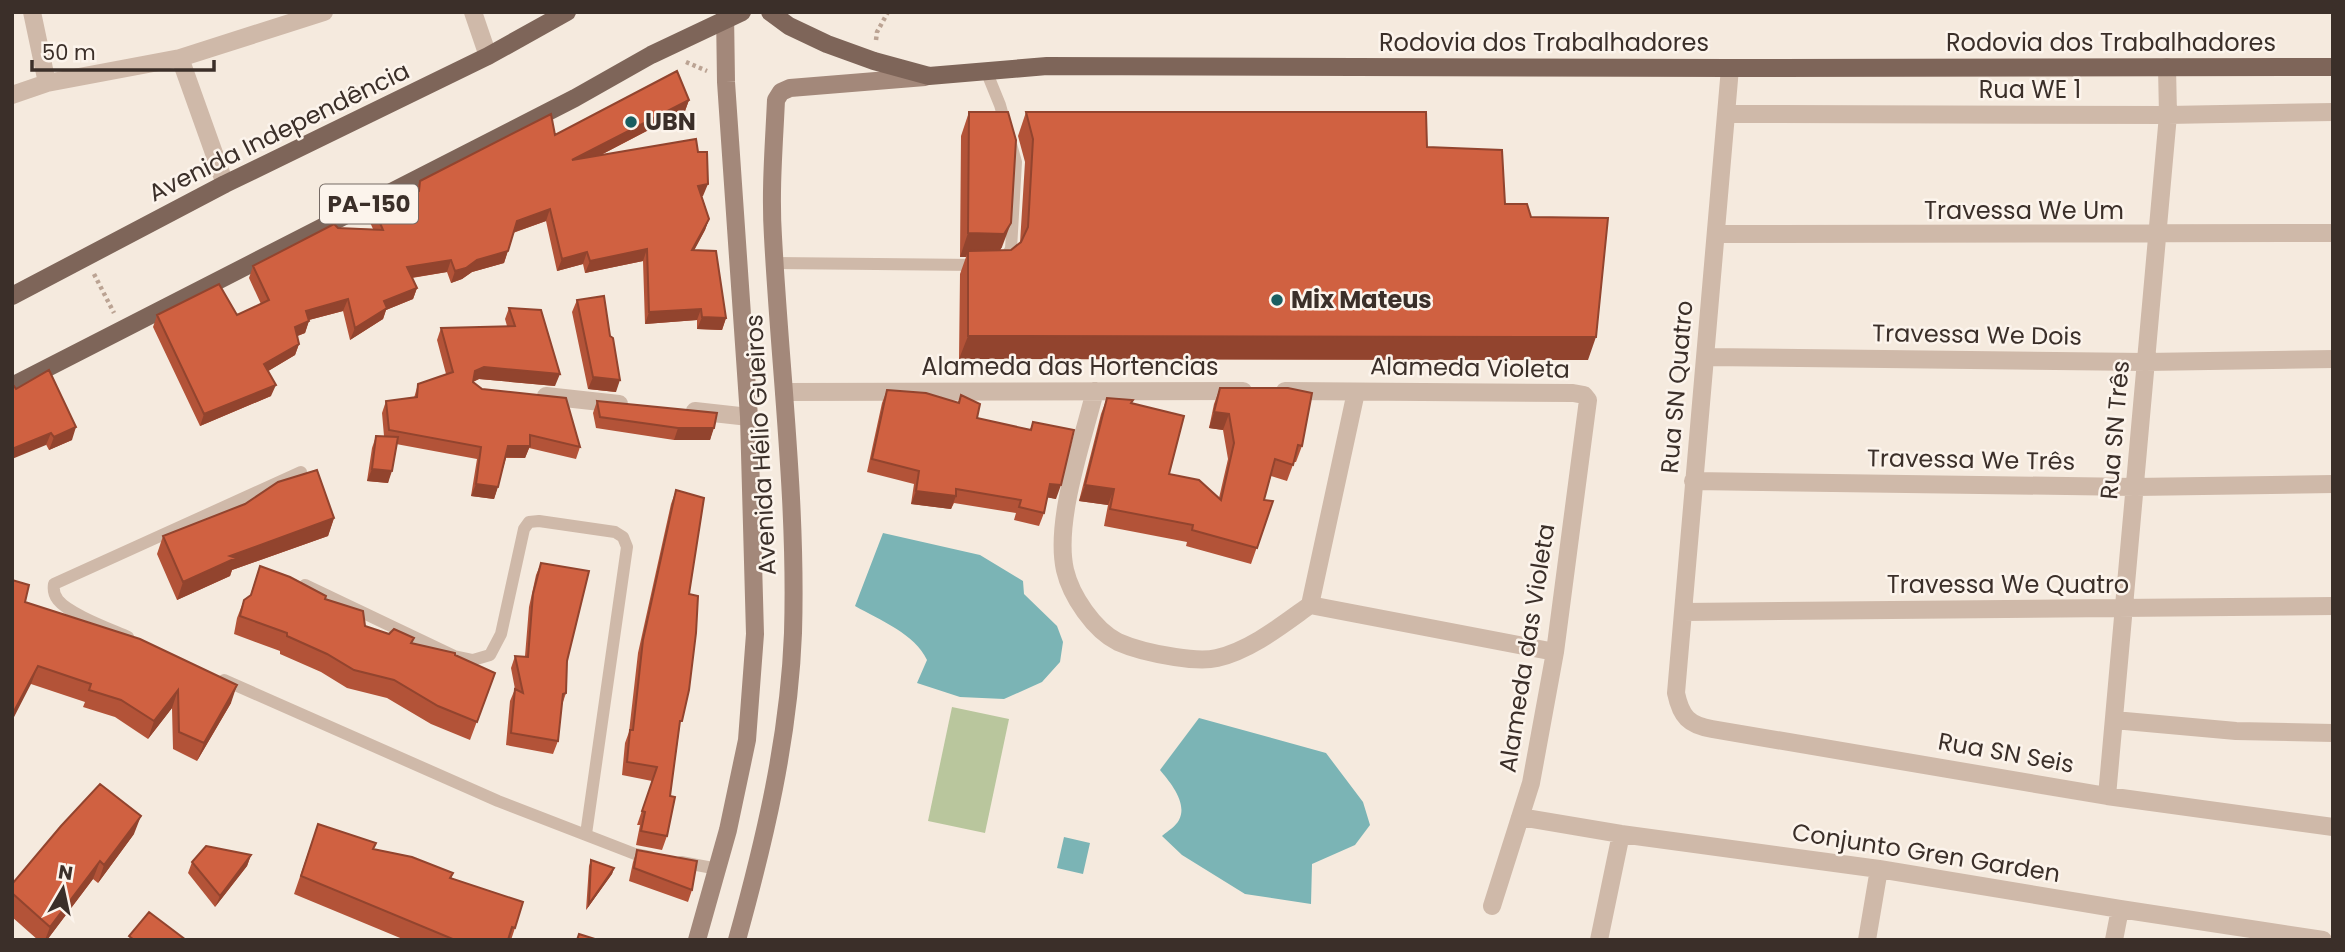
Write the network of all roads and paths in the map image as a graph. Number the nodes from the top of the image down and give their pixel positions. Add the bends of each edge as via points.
1 (32, 12) edge
2 (324, 12) edge
3 (474, 12) edge
4 (567, 12) edge
5 (742, 12) edge
6 (770, 12) edge
7 (888, 12) edge
8 (725, 17) edge
9 (875, 49) dead end
10 (488, 56) junction
11 (180, 58) junction
12 (681, 61) dead end
13 (2333, 67) edge
14 (1730, 68) junction
15 (2166, 68) junction
16 (987, 73) junction
17 (712, 74) dead end
18 (929, 76) junction
19 (47, 83) junction
20 (12, 95) edge
21 (2333, 112) edge
22 (1727, 114) junction
23 (2168, 115) junction
24 (225, 184) junction
25 (2333, 233) edge
26 (1716, 234) junction
27 (2157, 235) junction
28 (86, 257) junction
29 (775, 263) junction
30 (12, 296) edge
31 (123, 329) junction
32 (1705, 357) junction
33 (2333, 359) edge
34 (2146, 362) junction
35 (12, 386) edge
36 (1095, 391) junction
37 (1356, 391) junction
38 (784, 392) junction
39 (534, 395) edge
40 (1584, 396) joint
41 (643, 406) edge
42 (684, 410) edge
43 (749, 417) junction
44 (301, 472) edge
45 (1693, 481) junction
46 (2333, 484) edge
47 (2135, 487) junction
48 (305, 585) edge
49 (1310, 605) junction
50 (2333, 606) edge
51 (2124, 610) junction
52 (1683, 612) junction
53 (141, 643) edge
54 (1555, 652) junction
55 (217, 677) edge
56 (1679, 709) joint
57 (2114, 720) junction
58 (2333, 733) edge
59 (2108, 796) junction
60 (1520, 817) junction
61 (2333, 827) edge
62 (586, 834) junction
63 (1620, 834) junction
64 (718, 869) junction
65 (1879, 869) junction
66 (1492, 906) dead end
67 (2120, 909) junction
68 (697, 940) edge
69 (737, 940) edge
70 (1599, 940) edge
71 (1867, 940) edge
72 (2114, 940) edge
73 (2323, 940) edge

1 - 19 street
2 - 11 street
3 - 10 street
4 - 10 main road, Avenida Independência
5 - 8 main road, PA-150
6 - 18 main road, Rodovia dos Trabalhadores via 827,44
7 - 9 path via 877,32
8 - 31 main road, PA-150
8 - 43 main road
10 - 24 main road, Avenida Independência
11 - 19 street
11 - 24 street
12 - 17 path
13 - 15 main road, Rodovia dos Trabalhadores
14 - 15 main road, Rodovia dos Trabalhadores
14 - 16 main road, Rodovia dos Trabalhadores via 1047,66
14 - 22 street, Rua SN Quatro
15 - 23 street, Rua SN Três
16 - 18 main road, Rodovia dos Trabalhadores
16 - 29 lane via 1016,162 1011,249 1005,261 998,266
18 - 29 main road, Avenida Hélio Gueiros via 781,92 776,100 773,164
19 - 20 street
21 - 23 street, Rua WE 1
22 - 23 street, Rua WE 1
22 - 26 street, Rua SN Quatro
23 - 27 street, Rua SN Três
24 - 28 main road, Avenida Independência
25 - 27 street, Travessa We Um
26 - 27 street, Travessa We Um
26 - 32 street, Rua SN Quatro
27 - 34 street, Rua SN Três
28 - 30 main road, Avenida Independência
28 - 31 path
29 - 38 main road, Avenida Hélio Gueiros
31 - 35 main road, PA-150
32 - 34 street, Travessa We Dois
32 - 45 street, Rua SN Quatro
33 - 34 street, Travessa We Dois
34 - 47 street, Rua SN Três
36 - 37 street, Alameda das Hortencias
36 - 38 street, Alameda das Hortencias
36 - 49 street via 1063,541 1065,570 1076,597 1095,623 1116,641 1150,653 1216,659 1255,642
37 - 40 street, Alameda Violeta
37 - 49 street
38 - 69 main road, Avenida Hélio Gueiros via 793,548 788,706 775,786
39 - 41 street
40 - 54 street, Alameda das Violeta via 1589,407
42 - 43 street
43 - 64 main road via 755,634 747,740
44 - 53 lane via 54,584 58,601
45 - 47 street, Travessa We Três
45 - 52 street, Rua SN Quatro
46 - 47 street, Travessa We Três
47 - 51 street, Rua SN Três
48 - 62 lane via 454,656 473,660 489,655 501,634 529,522 615,532 623,537 627,547
49 - 54 street
50 - 51 street, Travessa We Quatro
51 - 52 street, Travessa We Quatro
51 - 57 street, Rua SN Três
52 - 56 street, Rua SN Quatro via 1676,693
54 - 60 street, Alameda das Violeta via 1531,783
55 - 62 lane via 498,801
56 - 59 street, Rua SN Seis via 1696,726
57 - 58 street via 2248,732
57 - 59 street, Rua SN Três
59 - 61 street, Rua SN Seis
60 - 63 street, Conjunto Gren Garden
60 - 66 street, Alameda das Violeta
62 - 64 lane via 635,854
63 - 65 street, Conjunto Gren Garden
63 - 70 street
64 - 68 main road
65 - 67 street, Conjunto Gren Garden
65 - 71 street
67 - 72 street
67 - 73 street, Conjunto Gren Garden

